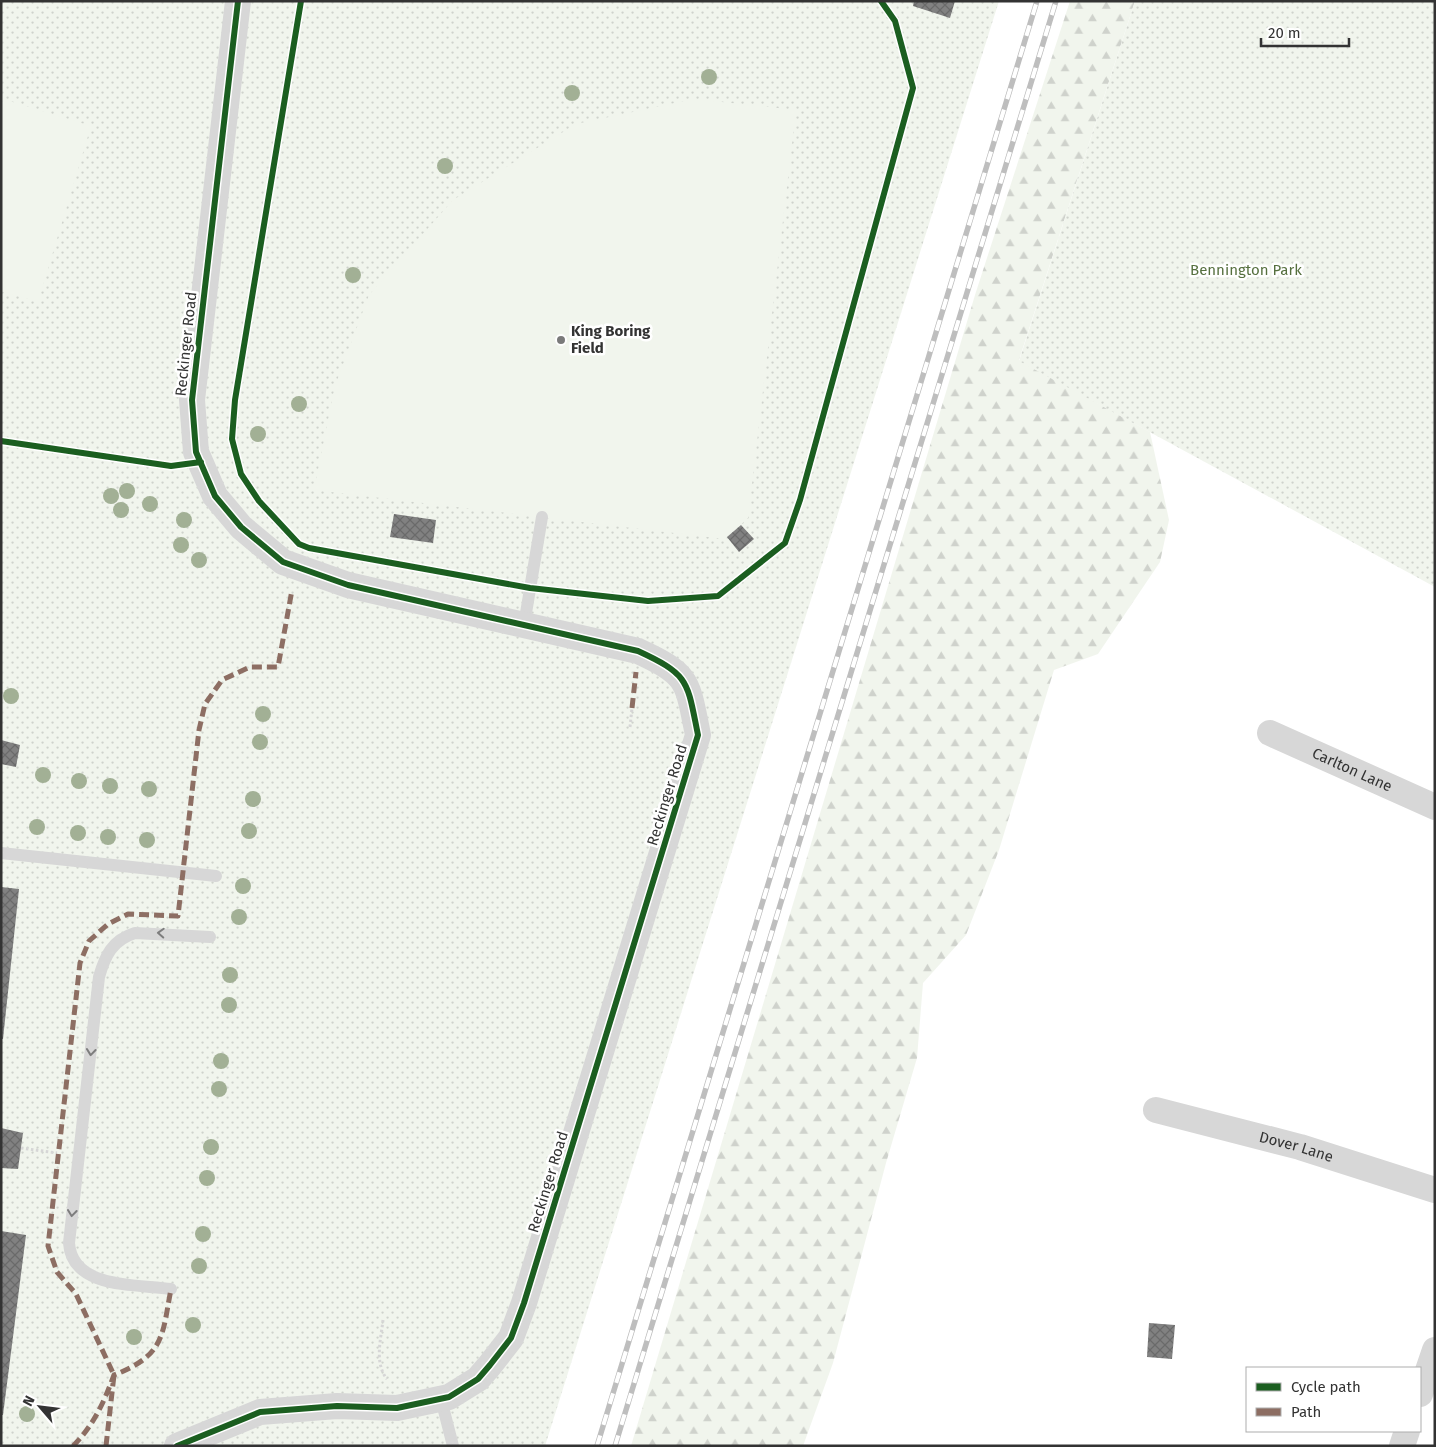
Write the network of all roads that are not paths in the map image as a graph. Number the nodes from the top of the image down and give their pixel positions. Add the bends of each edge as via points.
1 (238, 1) edge
2 (542, 517) dead end
3 (524, 625) junction
4 (1270, 733) dead end
5 (1435, 807) edge
6 (1, 853) edge
7 (216, 876) dead end
8 (210, 937) dead end
9 (1156, 1110) dead end
10 (1435, 1190) edge
11 (171, 1289) dead end
12 (1435, 1350) edge
13 (1421, 1391) edge
14 (441, 1399) junction
15 (1407, 1432) edge
16 (177, 1446) edge
17 (453, 1446) edge
18 (1402, 1446) edge

1 - 3 street, Reckinger Road via 192,400 196,452 215,496 242,527 283,562 348,585
2 - 3 lane
3 - 14 street, Reckinger Road via 638,651 668,665 688,685 698,735 511,1338 478,1379
4 - 5 street, Carlton Lane
6 - 7 lane
8 -> 11 lane via 135,933 123,936 108,952 99,978 69,1243 72,1261 88,1276
9 - 10 street, Dover Lane via 1300,1146
12 - 13 street
14 - 16 street, Reckinger Road via 397,1408 337,1406 260,1412
14 - 17 lane
15 - 18 street

